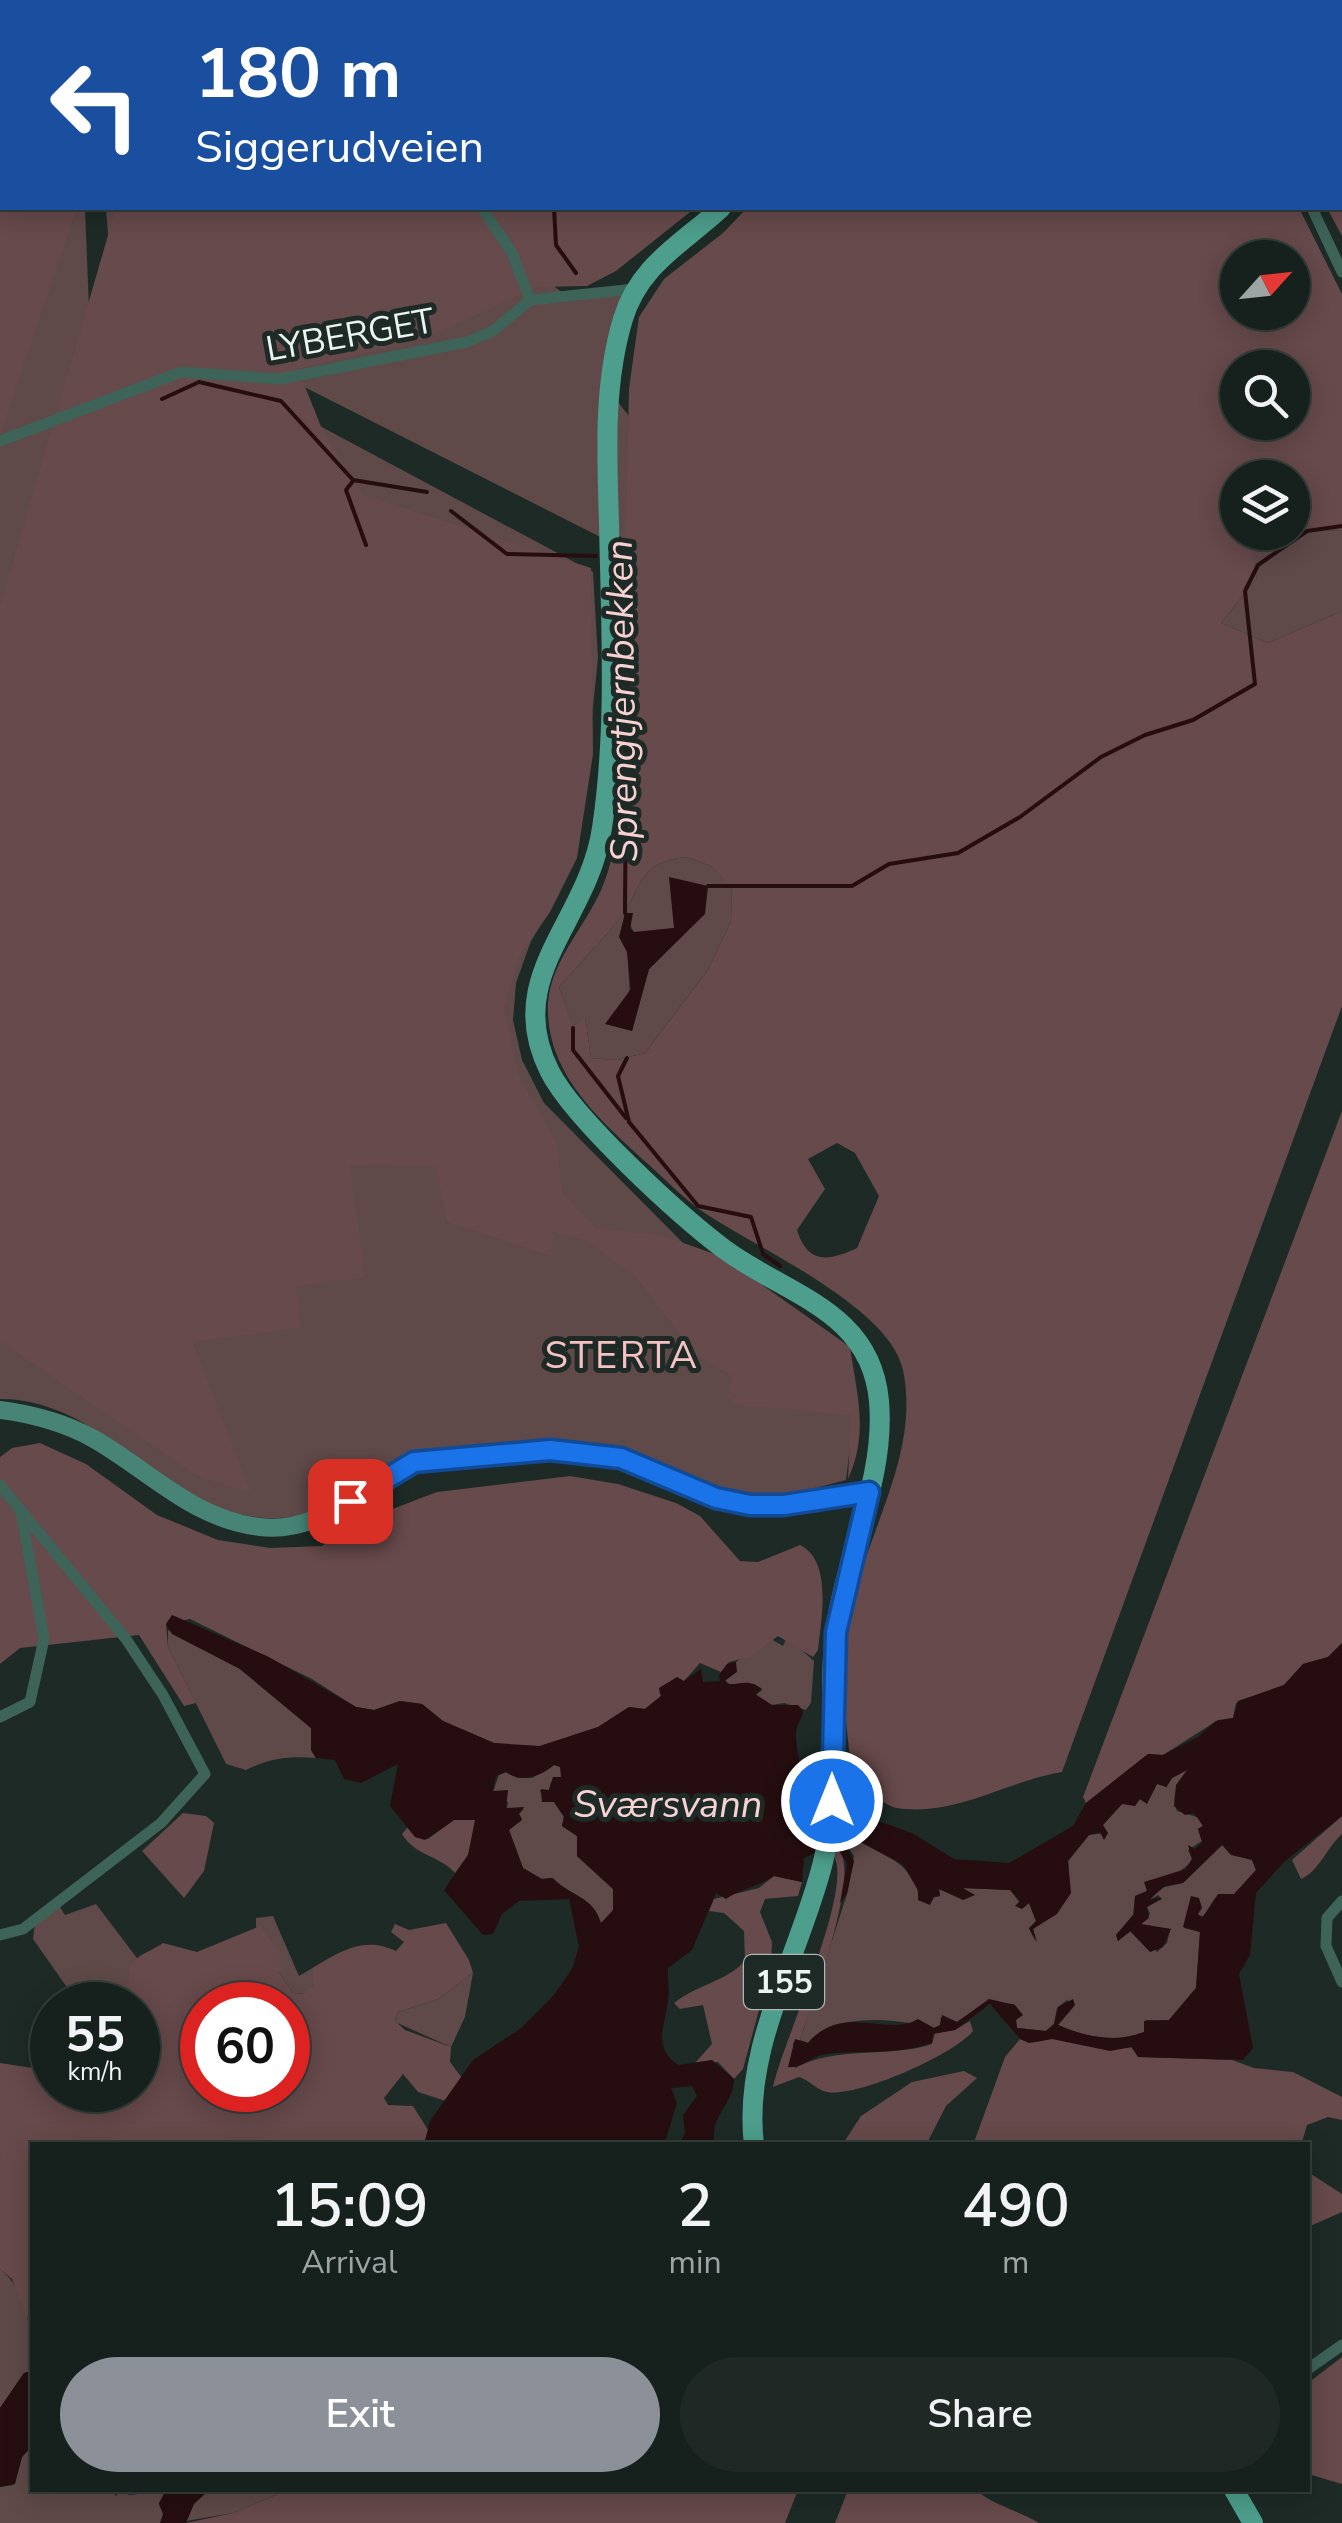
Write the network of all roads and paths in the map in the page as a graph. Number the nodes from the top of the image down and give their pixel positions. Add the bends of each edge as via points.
1 (483, 210) edge
2 (719, 210) edge
3 (1313, 210) edge
4 (1342, 272) edge
5 (635, 289) junction
6 (530, 300) junction
7 (0, 441) edge
8 (0, 1410) edge
9 (0, 1485) edge
10 (869, 1492) junction
11 (22, 1512) junction
12 (0, 1717) edge
13 (1342, 1901) edge
14 (0, 1934) edge
15 (1342, 1982) edge
16 (754, 2142) edge
17 (1342, 2345) edge
18 (1310, 2368) edge
19 (1235, 2492) edge
20 (1253, 2523) edge

1 - 6 street via 517,262
2 - 5 main road, 155 via 654,262
3 - 4 street
5 - 6 street
5 - 10 main road, 155 via 600,426 612,686 606,801 586,890 535,988 536,1036 565,1095 688,1218 853,1333 878,1396
6 - 7 street, LYBERGET via 493,331 467,342 280,379 182,372
8 - 10 main road via 76,1431 168,1493 228,1520 265,1528 322,1518 414,1462 536,1451 621,1458 716,1498 750,1505
9 - 11 street
10 - 16 main road, 155 via 836,1632 831,1815 818,1883 757,2066
11 - 12 street via 44,1639 30,1702
11 - 14 street via 126,1640 205,1774 137,1842 23,1929
13 - 15 street via 1326,1918 1326,1946
17 - 18 street
19 - 20 main road

